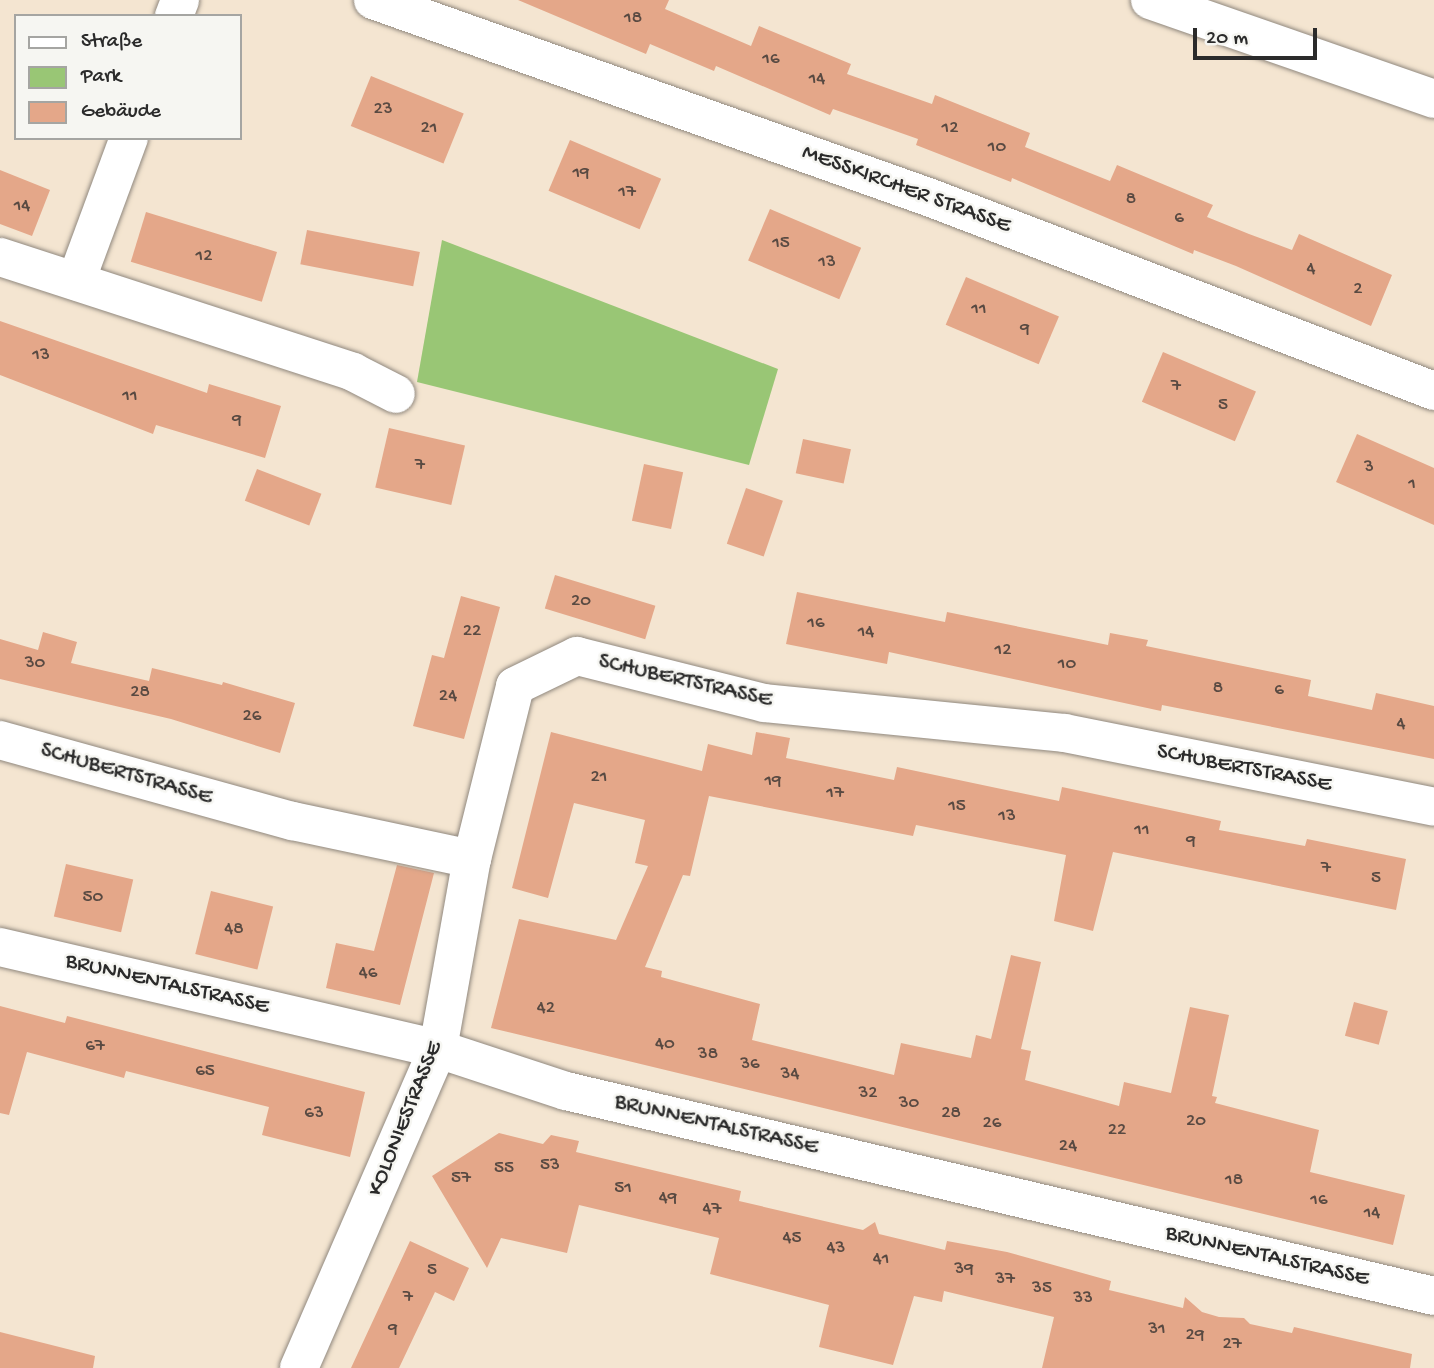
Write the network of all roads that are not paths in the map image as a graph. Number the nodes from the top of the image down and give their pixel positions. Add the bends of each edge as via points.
1 (373, 0) edge
2 (1150, 0) edge
3 (1434, 99) edge
4 (128, 140) edge
5 (0, 257) edge
6 (76, 281) junction
7 (1434, 391) edge
8 (397, 394) dead end
9 (0, 740) edge
10 (1434, 807) edge
11 (472, 859) junction
12 (0, 947) edge
13 (438, 1049) junction
14 (1434, 1296) edge
15 (299, 1368) edge

1 - 7 street, MESSKIRCHER STRASSE via 931,198
2 - 3 street
4 - 6 street
5 - 6 street
6 - 8 street via 353,372
9 - 11 street, SCHUBERTSTRASSE via 293,821
10 - 11 street, SCHUBERTSTRASSE via 1065,733 764,703 577,656 515,686
11 - 13 street, KOLONIESTRASSE
12 - 13 street, BRUNNENTALSTRASSE
13 - 14 street, BRUNNENTALSTRASSE via 566,1091
13 - 15 street, KOLONIESTRASSE

